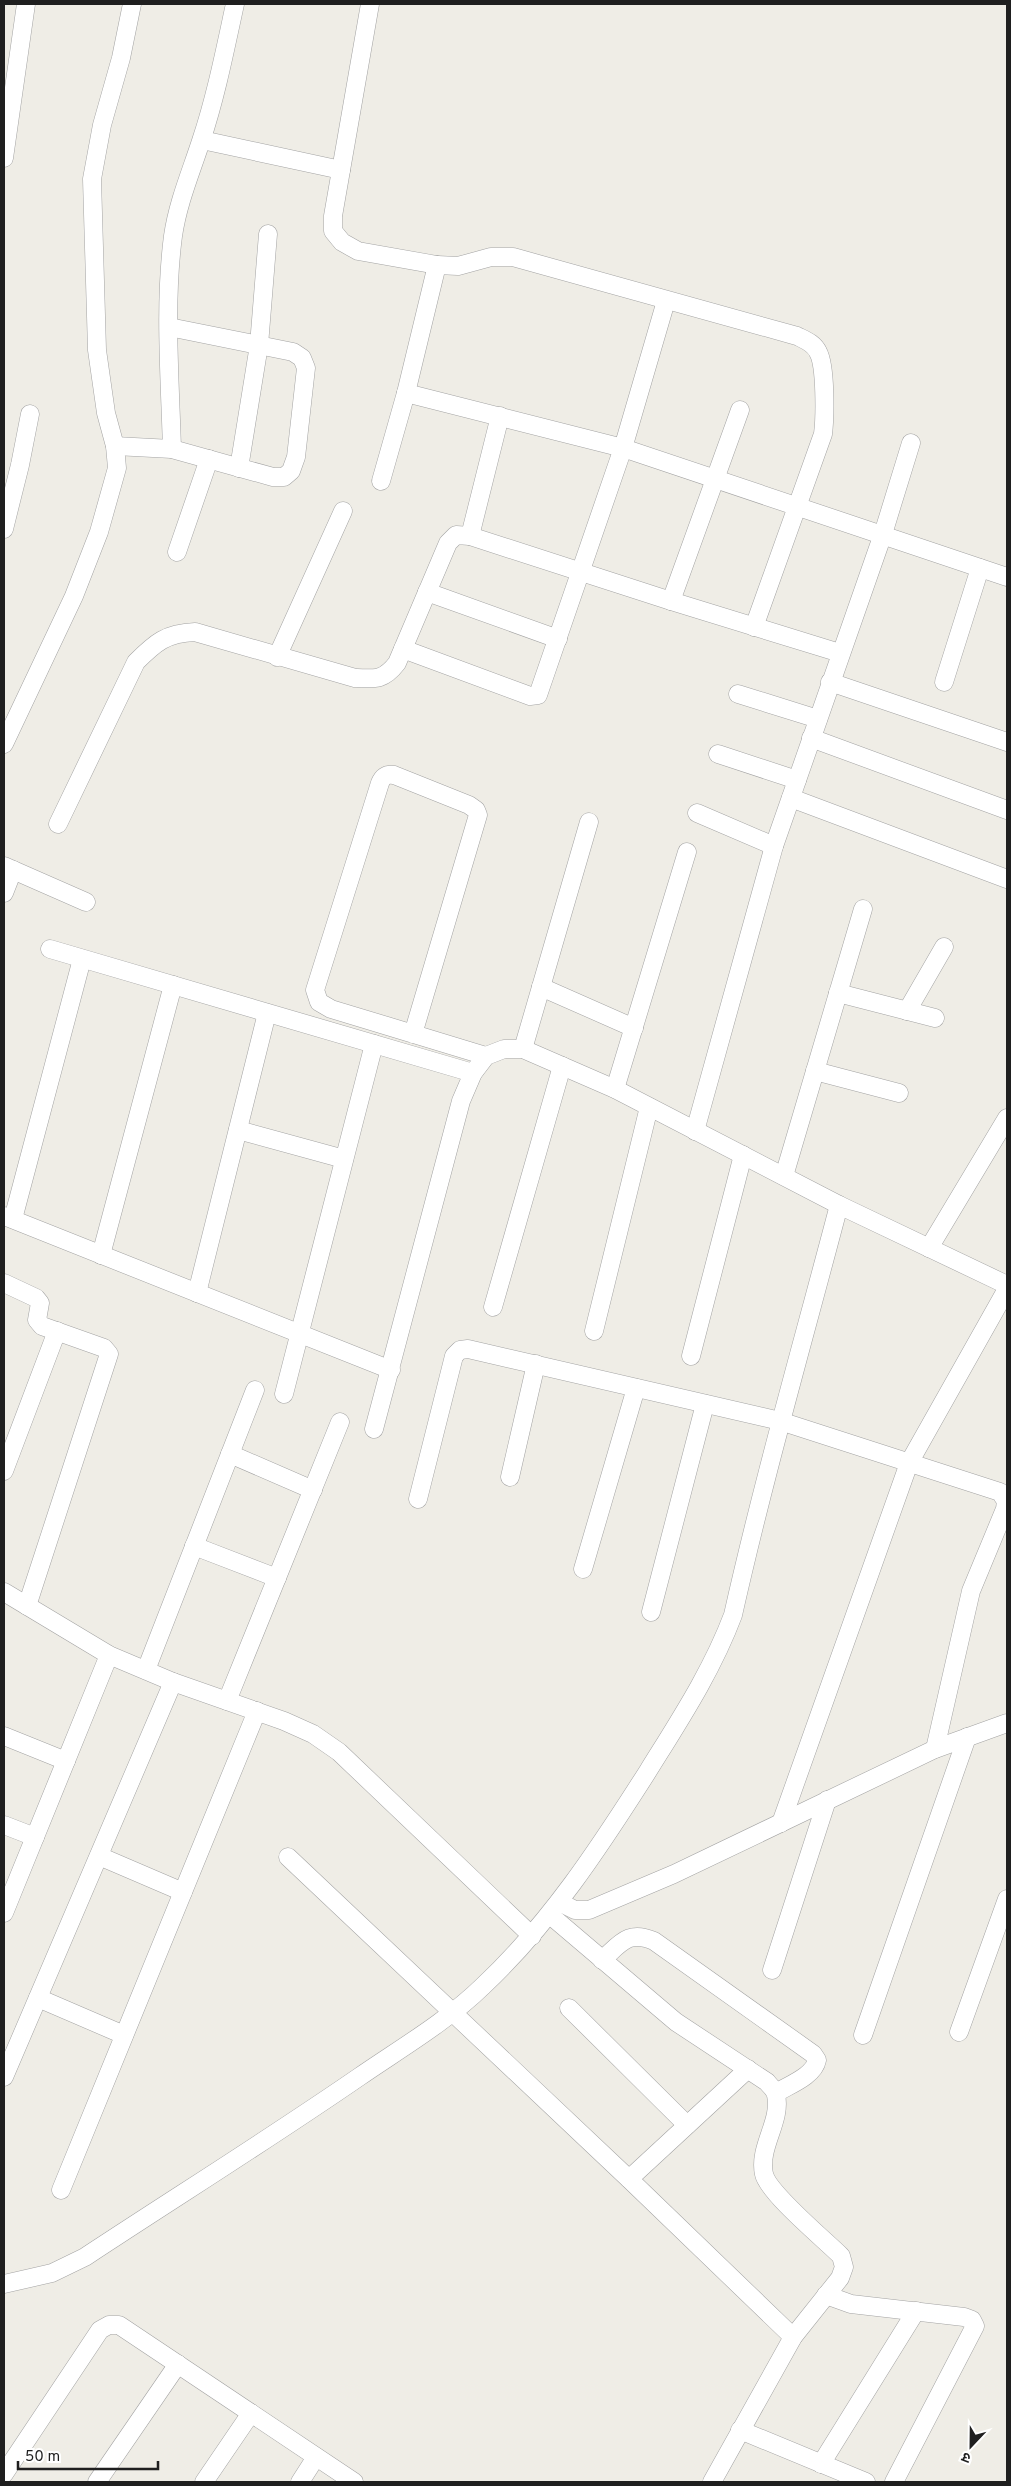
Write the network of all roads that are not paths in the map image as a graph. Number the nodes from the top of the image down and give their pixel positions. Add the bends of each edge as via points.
1 (26, 4) edge
2 (132, 4) edge
3 (235, 4) edge
4 (370, 4) edge
5 (202, 140) junction
6 (4, 158) edge
7 (341, 170) junction
8 (268, 234) dead end
9 (437, 265) junction
10 (666, 301) junction
11 (170, 327) junction
12 (259, 345) junction
13 (406, 393) junction
14 (740, 410) dead end
15 (30, 414) dead end
16 (500, 416) junction
17 (911, 444) dead end
18 (115, 446) junction
19 (623, 448) junction
20 (172, 449) junction
21 (209, 459) junction
22 (239, 468) junction
23 (715, 478) junction
24 (380, 481) dead end
25 (797, 507) junction
26 (343, 511) dead end
27 (4, 529) edge
28 (883, 534) junction
29 (470, 536) junction
30 (177, 552) dead end
31 (980, 568) junction
32 (580, 572) junction
33 (1007, 577) edge
34 (427, 592) junction
35 (671, 601) junction
36 (754, 626) junction
37 (558, 639) junction
38 (403, 649) junction
39 (840, 653) junction
40 (277, 657) junction
41 (830, 682) junction
42 (944, 682) dead end
43 (738, 694) dead end
44 (818, 719) junction
45 (811, 738) junction
46 (1007, 742) edge
47 (4, 744) edge
48 (718, 754) dead end
49 (797, 780) junction
50 (791, 798) junction
51 (1007, 810) edge
52 (696, 813) dead end
53 (589, 822) dead end
54 (58, 824) dead end
55 (774, 846) junction
56 (687, 852) dead end
57 (8, 868) edge
58 (1007, 879) edge
59 (4, 893) edge
60 (86, 902) dead end
61 (863, 909) dead end
62 (944, 947) dead end
63 (50, 949) dead end
64 (82, 959) junction
65 (173, 985) junction
66 (541, 988) junction
67 (838, 993) junction
68 (907, 1011) junction
69 (267, 1012) junction
70 (935, 1018) dead end
71 (634, 1028) junction
72 (413, 1034) junction
73 (374, 1044) junction
74 (523, 1049) junction
75 (486, 1056) junction
76 (562, 1066) junction
77 (815, 1071) junction
78 (473, 1073) junction
79 (615, 1090) junction
80 (899, 1092) dead end
81 (649, 1107) junction
82 (1007, 1118) edge
83 (238, 1130) junction
84 (695, 1131) junction
85 (743, 1156) junction
86 (344, 1159) junction
87 (784, 1176) junction
88 (839, 1205) junction
89 (9, 1218) edge
90 (929, 1248) junction
91 (101, 1255) junction
92 (4, 1283) edge
93 (1007, 1287) edge
94 (197, 1293) junction
95 (493, 1307) dead end
96 (57, 1331) junction
97 (594, 1331) dead end
98 (298, 1333) junction
99 (691, 1356) dead end
100 (536, 1364) junction
101 (391, 1370) junction
102 (636, 1388) junction
103 (255, 1390) dead end
104 (284, 1394) dead end
105 (705, 1404) junction
106 (780, 1421) junction
107 (340, 1422) dead end
108 (374, 1428) dead end
109 (230, 1454) junction
110 (909, 1463) junction
111 (4, 1471) edge
112 (510, 1477) dead end
113 (313, 1490) junction
114 (418, 1499) dead end
115 (194, 1546) junction
116 (582, 1570) dead end
117 (277, 1578) junction
118 (4, 1592) edge
119 (27, 1606) junction
120 (652, 1612) dead end
121 (109, 1655) junction
122 (146, 1670) junction
123 (173, 1682) junction
124 (227, 1701) junction
125 (257, 1711) junction
126 (1007, 1723) edge
127 (4, 1736) edge
128 (967, 1737) junction
129 (935, 1749) junction
130 (66, 1761) junction
131 (827, 1800) junction
132 (781, 1823) junction
133 (4, 1825) edge
134 (35, 1837) junction
135 (99, 1856) junction
136 (288, 1857) dead end
137 (183, 1892) junction
138 (1007, 1899) edge
139 (554, 1909) junction
140 (4, 1911) edge
141 (532, 1936) junction
142 (602, 1960) junction
143 (772, 1970) dead end
144 (38, 1998) junction
145 (568, 2008) dead end
146 (452, 2014) junction
147 (960, 2032) dead end
148 (124, 2035) junction
149 (863, 2035) dead end
150 (748, 2069) junction
151 (4, 2077) edge
152 (776, 2093) junction
153 (687, 2125) junction
154 (629, 2179) junction
155 (61, 2190) dead end
156 (4, 2284) edge
157 (826, 2295) junction
158 (916, 2311) junction
159 (793, 2337) junction
160 (178, 2364) junction
161 (251, 2413) junction
162 (740, 2430) junction
163 (316, 2456) junction
164 (821, 2464) junction
165 (4, 2474) edge
166 (98, 2482) edge
167 (204, 2482) edge
168 (300, 2482) edge
169 (354, 2482) edge
170 (712, 2482) edge
171 (866, 2482) edge
172 (894, 2482) edge

1 - 6 street
2 - 18 street via 92,179 97,350 106,413
3 - 5 street
4 - 7 street
5 - 7 street
5 - 11 street via 180,200 173,234
7 - 9 street via 333,231 342,242 358,251
8 - 12 street
9 - 10 street via 458,266 491,257 513,257
9 - 13 street
10 - 19 street
10 - 25 street via 797,336 809,341 819,353 826,408 824,434
11 - 12 street
11 - 20 street
12 - 22 street
12 - 22 street via 293,352 302,358 306,368 296,457 291,471 284,477
13 - 16 street
13 - 24 street
14 - 23 street
15 - 27 street
16 - 19 street
16 - 29 street
17 - 28 street
18 - 20 street
18 - 47 street via 117,468 98,532 74,596
19 - 23 street
19 - 32 street
20 - 21 street
21 - 22 street
21 - 30 street
23 - 25 street
23 - 35 street
25 - 28 street
25 - 36 street
26 - 40 street
28 - 31 street
28 - 39 street
29 - 32 street
29 - 34 street via 456,535 448,543
31 - 33 street
31 - 42 street
32 - 35 street
32 - 37 street
34 - 37 street
34 - 38 street
35 - 36 street
36 - 39 street
37 - 38 street via 538,695 530,696
38 - 40 street via 388,674 376,679 355,678
39 - 41 street
40 - 54 street via 194,632 176,633 154,644 136,662
41 - 44 street
41 - 46 street
43 - 44 street
44 - 45 street
45 - 49 street
45 - 51 street
48 - 49 street
49 - 50 street
50 - 55 street
50 - 58 street
52 - 55 street
53 - 66 street
55 - 84 street
56 - 71 street
57 - 59 street
57 - 60 street
61 - 67 street
62 - 68 street
63 - 64 street
64 - 65 street
64 - 89 street
65 - 69 street
65 - 91 street
66 - 71 street
66 - 74 street
67 - 68 street
67 - 77 street
68 - 70 street
69 - 73 street
69 - 83 street
71 - 79 street
72 - 72 street via 331,1009 319,1002 315,990 380,783 388,774 469,805 478,815
72 - 75 street
73 - 78 street
73 - 86 street
74 - 75 street via 504,1049
74 - 76 street
75 - 78 street
76 - 79 street
76 - 95 street
77 - 80 street
77 - 87 street
78 - 101 street via 461,1101
79 - 81 street
81 - 84 street
81 - 97 street
82 - 90 street
83 - 86 street
83 - 94 street
84 - 85 street
85 - 87 street
85 - 99 street
86 - 98 street
87 - 88 street
88 - 90 street
88 - 106 street
89 - 91 street
90 - 93 street
91 - 94 street
92 - 96 street via 36,1298 40,1304 37,1320 42,1326
93 - 110 street
94 - 98 street
96 - 111 street
96 - 119 street via 104,1348 109,1354
98 - 101 street
98 - 104 street
100 - 102 street
100 - 112 street
100 - 114 street via 468,1349 460,1350 454,1356
101 - 108 street
102 - 105 street
102 - 116 street
103 - 109 street
105 - 106 street
105 - 120 street
106 - 110 street
106 - 139 street via 733,1615 723,1641 691,1702 607,1836
107 - 113 street
109 - 113 street
109 - 115 street
110 - 129 street via 1000,1492 1006,1501 971,1591
110 - 132 street
113 - 117 street
115 - 117 street
115 - 122 street
117 - 124 street
118 - 119 street
119 - 121 street
121 - 122 street
121 - 130 street
122 - 123 street
123 - 124 street
123 - 135 street
124 - 125 street
125 - 137 street
125 - 141 street via 313,1734 339,1752
126 - 128 street
127 - 130 street
128 - 129 street
128 - 149 street
129 - 131 street
130 - 134 street
131 - 132 street
131 - 143 street
132 - 139 street via 590,1910
133 - 134 street
134 - 140 street
135 - 137 street
135 - 144 street
136 - 146 street
137 - 148 street
138 - 147 street
139 - 141 street
139 - 142 street
141 - 146 street
142 - 150 street via 676,2022
142 - 152 street via 625,1940 642,1936 813,2054 816,2066
144 - 148 street
144 - 151 street
145 - 153 street
146 - 154 street
146 - 156 street via 85,2257 52,2272
148 - 155 street
150 - 152 street
150 - 153 street
152 - 157 street via 776,2109 763,2159 764,2176 776,2193 841,2256 844,2267 840,2278
153 - 154 street
154 - 159 street
157 - 158 street via 851,2304
157 - 159 street
158 - 164 street
158 - 172 street via 964,2317 972,2320 975,2326
159 - 162 street
160 - 161 street
160 - 165 street via 119,2325 109,2325 100,2330
160 - 166 street
161 - 163 street
161 - 167 street
162 - 164 street
162 - 170 street
163 - 168 street
163 - 169 street
164 - 171 street

